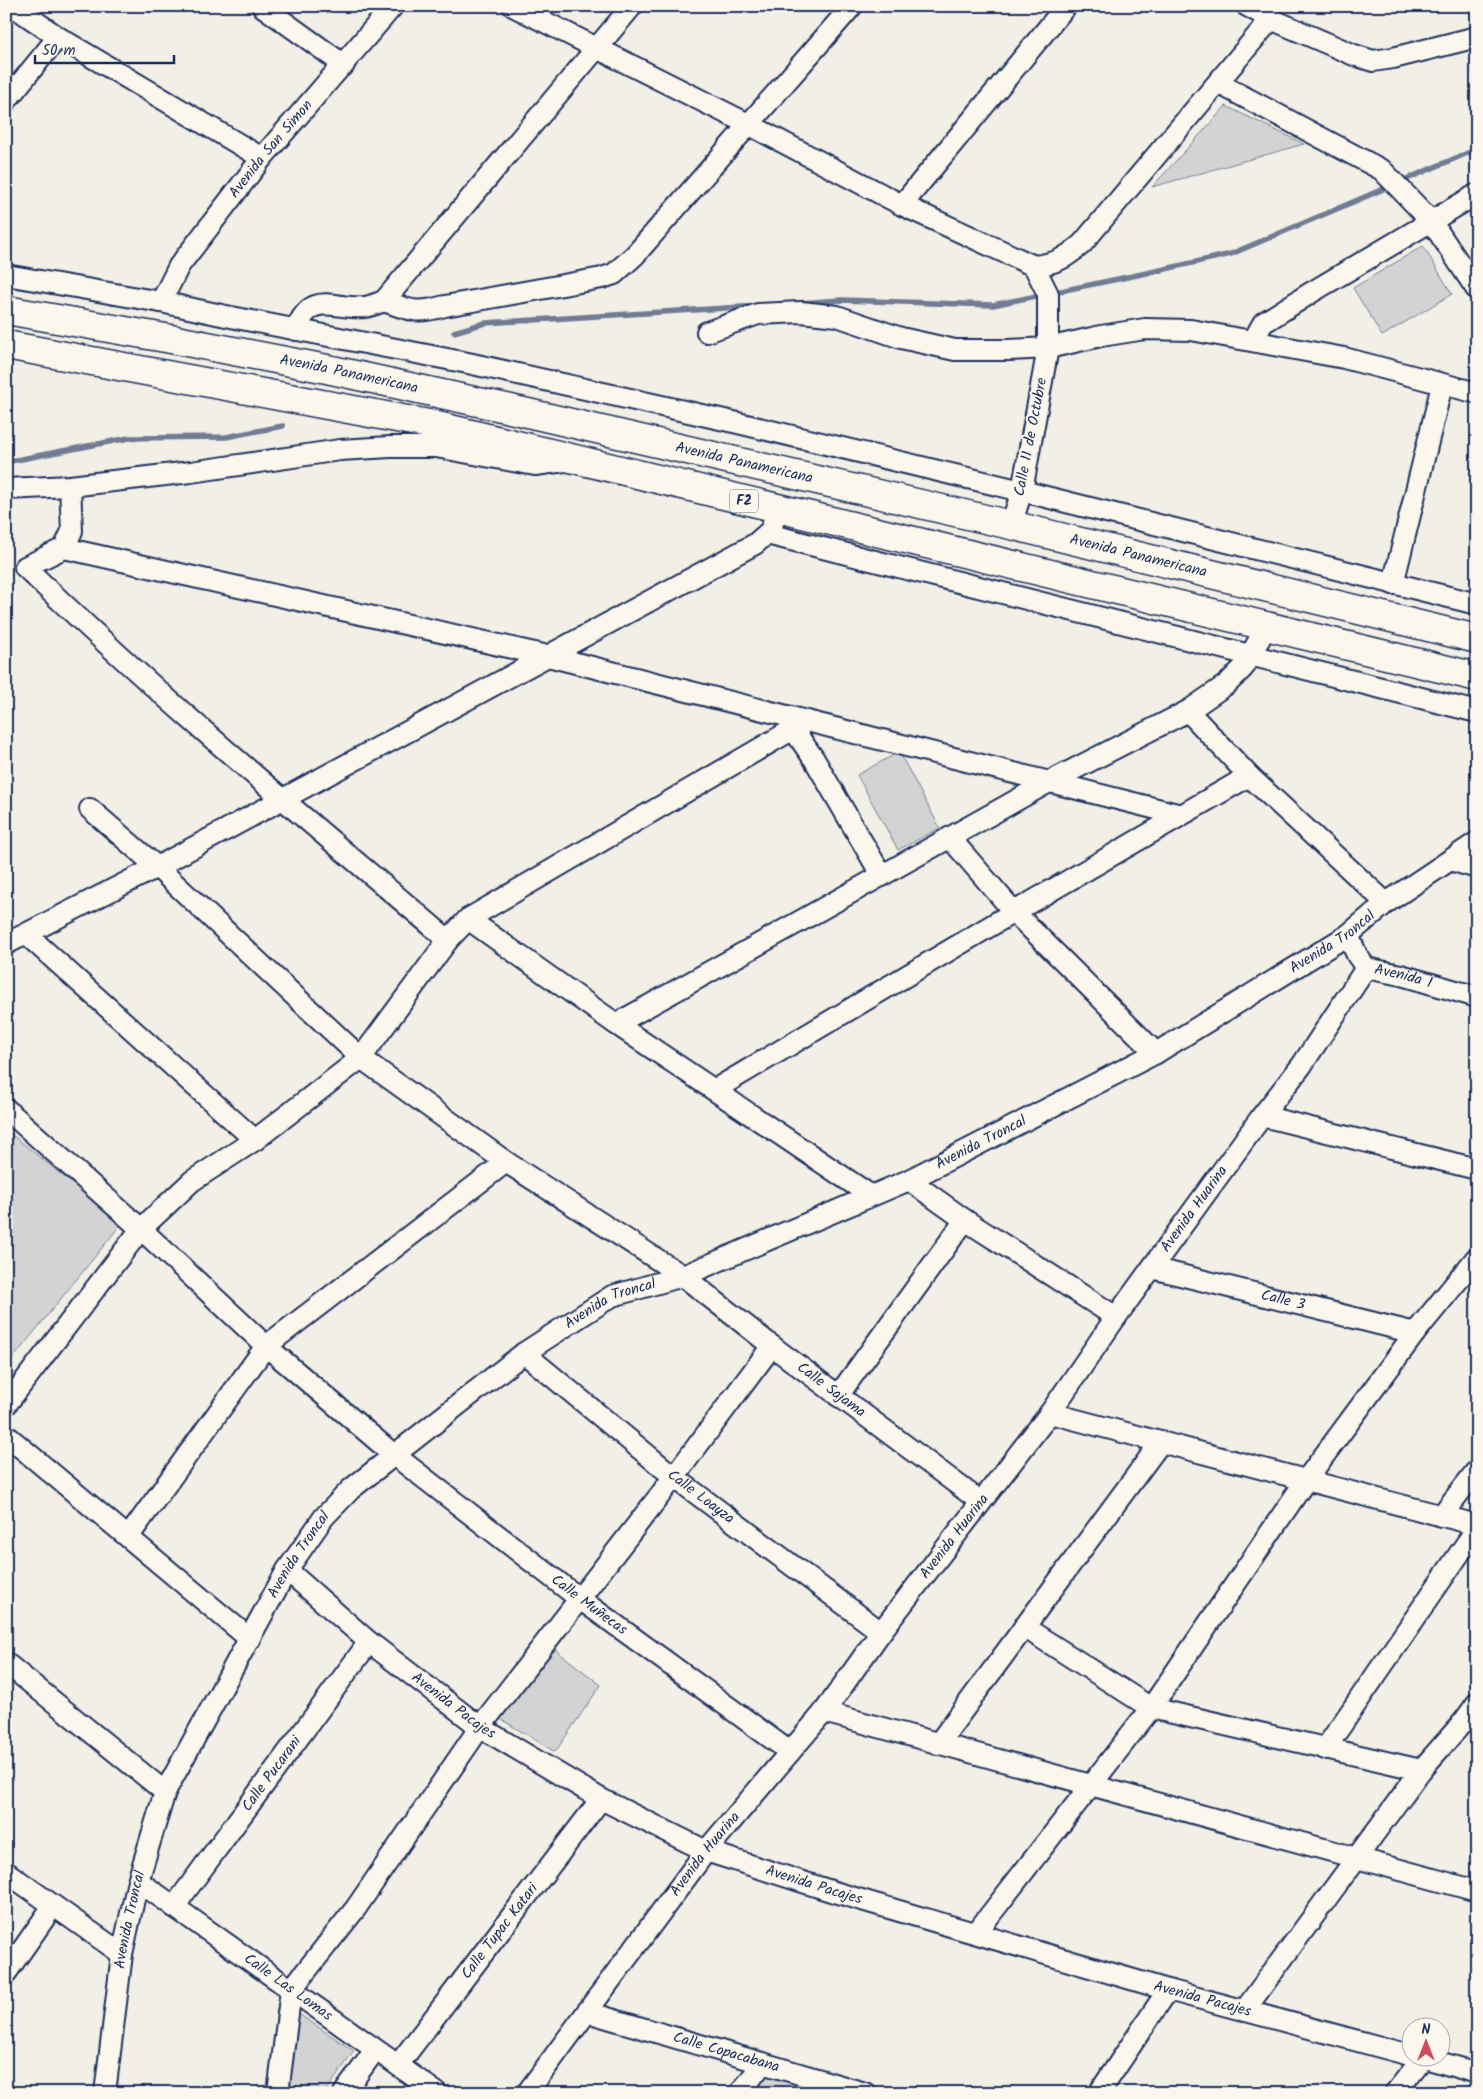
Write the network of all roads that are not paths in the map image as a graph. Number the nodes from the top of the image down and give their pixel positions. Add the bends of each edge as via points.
1 (12, 6) edge
2 (262, 6) edge
3 (393, 6) edge
4 (513, 6) edge
5 (632, 6) edge
6 (852, 6) edge
7 (1066, 6) edge
8 (1247, 6) edge
9 (1271, 19) junction
10 (1477, 36) edge
11 (58, 37) junction
12 (598, 48) junction
13 (344, 65) junction
14 (1218, 83) junction
15 (6, 101) edge
16 (750, 124) junction
17 (262, 158) junction
18 (1477, 194) edge
19 (902, 206) junction
20 (1431, 222) junction
21 (1034, 266) junction
22 (6, 275) edge
23 (1477, 290) edge
24 (384, 301) junction
25 (161, 302) junction
26 (6, 310) edge
27 (296, 330) junction
28 (707, 332) dead end
29 (1253, 341) junction
30 (6, 345) edge
31 (1048, 348) junction
32 (1442, 385) junction
33 (1477, 394) edge
34 (575, 460) junction
35 (70, 486) junction
36 (6, 489) edge
37 (1022, 490) junction
38 (777, 509) junction
39 (1011, 525) junction
40 (767, 534) junction
41 (64, 548) junction
42 (1393, 584) junction
43 (1477, 604) edge
44 (1267, 626) junction
45 (1477, 639) edge
46 (1251, 654) junction
47 (548, 656) junction
48 (1477, 677) edge
49 (1188, 711) junction
50 (1477, 712) edge
51 (800, 725) junction
52 (1249, 776) junction
53 (1049, 782) junction
54 (282, 799) junction
55 (90, 809) dead end
56 (1181, 815) junction
57 (950, 838) junction
58 (1477, 842) edge
59 (1450, 860) junction
60 (157, 867) junction
61 (1477, 868) edge
62 (882, 876) junction
63 (1386, 903) junction
64 (1014, 912) junction
65 (468, 919) junction
66 (26, 934) junction
67 (1348, 935) junction
68 (448, 940) junction
69 (6, 944) edge
70 (1366, 968) junction
71 (1477, 997) edge
72 (616, 1024) junction
73 (1156, 1053) junction
74 (361, 1058) junction
75 (714, 1090) junction
76 (6, 1109) edge
77 (1262, 1116) junction
78 (255, 1140) junction
79 (506, 1162) junction
80 (1477, 1169) edge
81 (909, 1180) junction
82 (870, 1195) junction
83 (965, 1220) junction
84 (141, 1229) junction
85 (1477, 1257) edge
86 (1152, 1268) junction
87 (683, 1276) junction
88 (1116, 1317) junction
89 (1415, 1332) junction
90 (266, 1346) junction
91 (772, 1346) junction
92 (524, 1354) junction
93 (838, 1396) junction
94 (6, 1405) edge
95 (1050, 1413) junction
96 (6, 1435) edge
97 (1161, 1442) junction
98 (393, 1454) junction
99 (1477, 1470) edge
100 (674, 1477) junction
101 (1306, 1480) junction
102 (982, 1502) junction
103 (1441, 1516) junction
104 (1477, 1527) edge
105 (129, 1536) junction
106 (287, 1570) junction
107 (580, 1599) junction
108 (1024, 1626) junction
109 (881, 1632) junction
110 (250, 1639) junction
111 (369, 1642) junction
112 (6, 1662) edge
113 (1477, 1703) edge
114 (1151, 1708) junction
115 (824, 1712) junction
116 (1470, 1723) edge
117 (480, 1727) junction
118 (938, 1744) junction
119 (1325, 1749) junction
120 (790, 1752) junction
121 (1421, 1770) junction
122 (1090, 1787) junction
123 (165, 1792) junction
124 (601, 1799) junction
125 (706, 1851) junction
126 (1356, 1859) junction
127 (6, 1872) edge
128 (138, 1882) junction
129 (1477, 1891) edge
130 (53, 1906) junction
131 (174, 1907) junction
132 (976, 1933) junction
133 (122, 1954) junction
134 (6, 1973) edge
135 (291, 1990) junction
136 (1168, 1990) junction
137 (1244, 2011) junction
138 (587, 2012) junction
139 (375, 2050) junction
140 (1400, 2052) edge
141 (763, 2063) junction
142 (398, 2065) junction
143 (1450, 2065) edge
144 (1411, 2066) edge
145 (1477, 2073) edge
146 (105, 2093) edge
147 (278, 2093) edge
148 (344, 2093) edge
149 (437, 2093) edge
150 (526, 2093) edge
151 (740, 2093) edge
152 (865, 2093) edge
153 (1099, 2093) edge
154 (1395, 2093) edge

1 - 11 street
2 - 13 street
3 - 13 street, Avenida San Simon
4 - 12 street
5 - 12 street
6 - 16 street
7 - 19 street
8 - 9 street
9 - 10 street via 1373,61
9 - 14 street
11 - 15 street
11 - 17 street
12 - 16 street
12 - 24 street
13 - 17 street, Avenida San Simon
14 - 20 street via 1382,170
14 - 21 street via 1082,244 1064,259
16 - 19 street
16 - 24 street via 635,255 614,274 424,312
17 - 25 street, Avenida San Simon via 178,266
18 - 20 street
19 - 21 street
20 - 23 street
20 - 29 street via 1263,323
21 - 31 street, Calle 11 de Octubre via 1048,294
22 - 25 street
24 - 27 street via 366,307 326,303 309,308 301,316
25 - 27 street
26 - 39 highway, Avenida Panamericana via 327,369
27 - 37 street via 738,423
28 - 31 street via 758,314 801,312 837,316 901,338 955,350
29 - 31 street via 1190,330 1144,329
29 - 32 street via 1344,358
30 - 34 highway, F2 via 434,425
31 - 37 street, Calle 11 de Octubre
32 - 33 street
32 - 42 street
34 - 35 street via 535,465 436,448 390,446
34 - 38 highway, F2
35 - 36 street
35 - 41 street via 72,532
37 - 39 street, Calle 11 de Octubre
37 - 42 street
38 - 40 street
38 - 44 highway, F2
39 - 45 highway, Avenida Panamericana
40 - 46 street
40 - 47 street via 755,544
41 - 47 street
41 - 54 street via 25,567
42 - 43 street
44 - 46 street
44 - 48 highway, F2
46 - 49 street via 1227,684
46 - 50 street
47 - 51 street
47 - 54 street
49 - 52 street
49 - 53 street
51 - 53 street
51 - 62 street via 814,759
51 - 65 street
52 - 56 street
52 - 63 street
53 - 56 street
53 - 57 street
54 - 60 street
54 - 68 street
55 - 60 street, Calle Sajama
56 - 64 street
57 - 62 street
57 - 64 street
58 - 59 street, Avenida Troncal
59 - 61 street
59 - 63 street, Avenida Troncal
60 - 66 street
60 - 74 street, Calle Sajama
62 - 72 street
63 - 67 street, Avenida Troncal
64 - 73 street
64 - 75 street
65 - 68 street
65 - 72 street
66 - 69 street
66 - 78 street
67 - 70 street, Avenida 1
67 - 73 street, Avenida Troncal
68 - 74 street
70 - 71 street, Avenida 1
70 - 77 street, Avenida Huarina via 1302,1065
72 - 75 street
73 - 81 street, Avenida Troncal
74 - 78 street
74 - 79 street, Calle Sajama
75 - 82 street
76 - 84 street, Calle Muñecas
77 - 80 street
77 - 86 street, Avenida Huarina
78 - 84 street via 192,1181
79 - 87 street, Calle Sajama
79 - 90 street
81 - 82 street, Avenida Troncal
81 - 83 street
82 - 87 street, Avenida Troncal
83 - 88 street
83 - 93 street
84 - 90 street, Calle Muñecas
84 - 94 street
85 - 89 street
86 - 88 street, Avenida Huarina
86 - 89 street, Calle 3
87 - 91 street, Calle Sajama
87 - 92 street, Avenida Troncal via 612,1296
88 - 95 street, Avenida Huarina
89 - 101 street
90 - 98 street, Calle Muñecas
90 - 105 street
91 - 93 street, Calle Sajama
91 - 100 street
92 - 98 street, Avenida Troncal
92 - 100 street, Calle Loayza
93 - 102 street, Calle Sajama
95 - 97 street
95 - 102 street, Avenida Huarina
96 - 105 street
97 - 101 street
97 - 108 street
98 - 106 street, Avenida Troncal via 324,1517
98 - 107 street, Calle Muñecas
99 - 103 street
100 - 107 street
100 - 109 street, Calle Loayza
101 - 103 street
101 - 114 street
102 - 109 street, Avenida Huarina
103 - 104 street
104 - 119 street
105 - 110 street
106 - 110 street, Avenida Troncal
106 - 111 street, Avenida Pacajes
107 - 117 street
107 - 120 street, Calle Muñecas
108 - 114 street
108 - 118 street
109 - 115 street, Avenida Huarina
110 - 123 street, Avenida Troncal
111 - 117 street, Avenida Pacajes
111 - 131 street, Calle Pucarani
112 - 123 street
113 - 116 street
114 - 119 street
114 - 122 street
115 - 118 street
115 - 120 street, Avenida Huarina
116 - 121 street
117 - 124 street, Avenida Pacajes
117 - 135 street via 356,1908
118 - 122 street
119 - 121 street
120 - 125 street, Avenida Huarina
121 - 126 street
122 - 126 street
122 - 132 street
123 - 128 street, Avenida Troncal
124 - 125 street, Avenida Pacajes
124 - 142 street, Calle Tupac Katari
125 - 132 street, Avenida Pacajes
125 - 138 street, Avenida Huarina
126 - 129 street
126 - 137 street
127 - 130 street
128 - 131 street, Calle Las Lomas
128 - 133 street, Avenida Troncal
130 - 133 street
130 - 134 street
131 - 135 street, Calle Las Lomas
132 - 136 street, Avenida Pacajes
133 - 146 street, Avenida Troncal
135 - 139 street, Calle Las Lomas
135 - 147 street
136 - 137 street, Avenida Pacajes
136 - 153 street
137 - 140 street, Avenida Pacajes
138 - 141 street, Calle Copacabana
138 - 150 street, Avenida Huarina
139 - 142 street, Calle Las Lomas
139 - 148 street
141 - 151 street
141 - 152 street, Calle Copacabana
142 - 149 street, Calle Las Lomas
143 - 145 street, Avenida Pacajes
144 - 154 street

